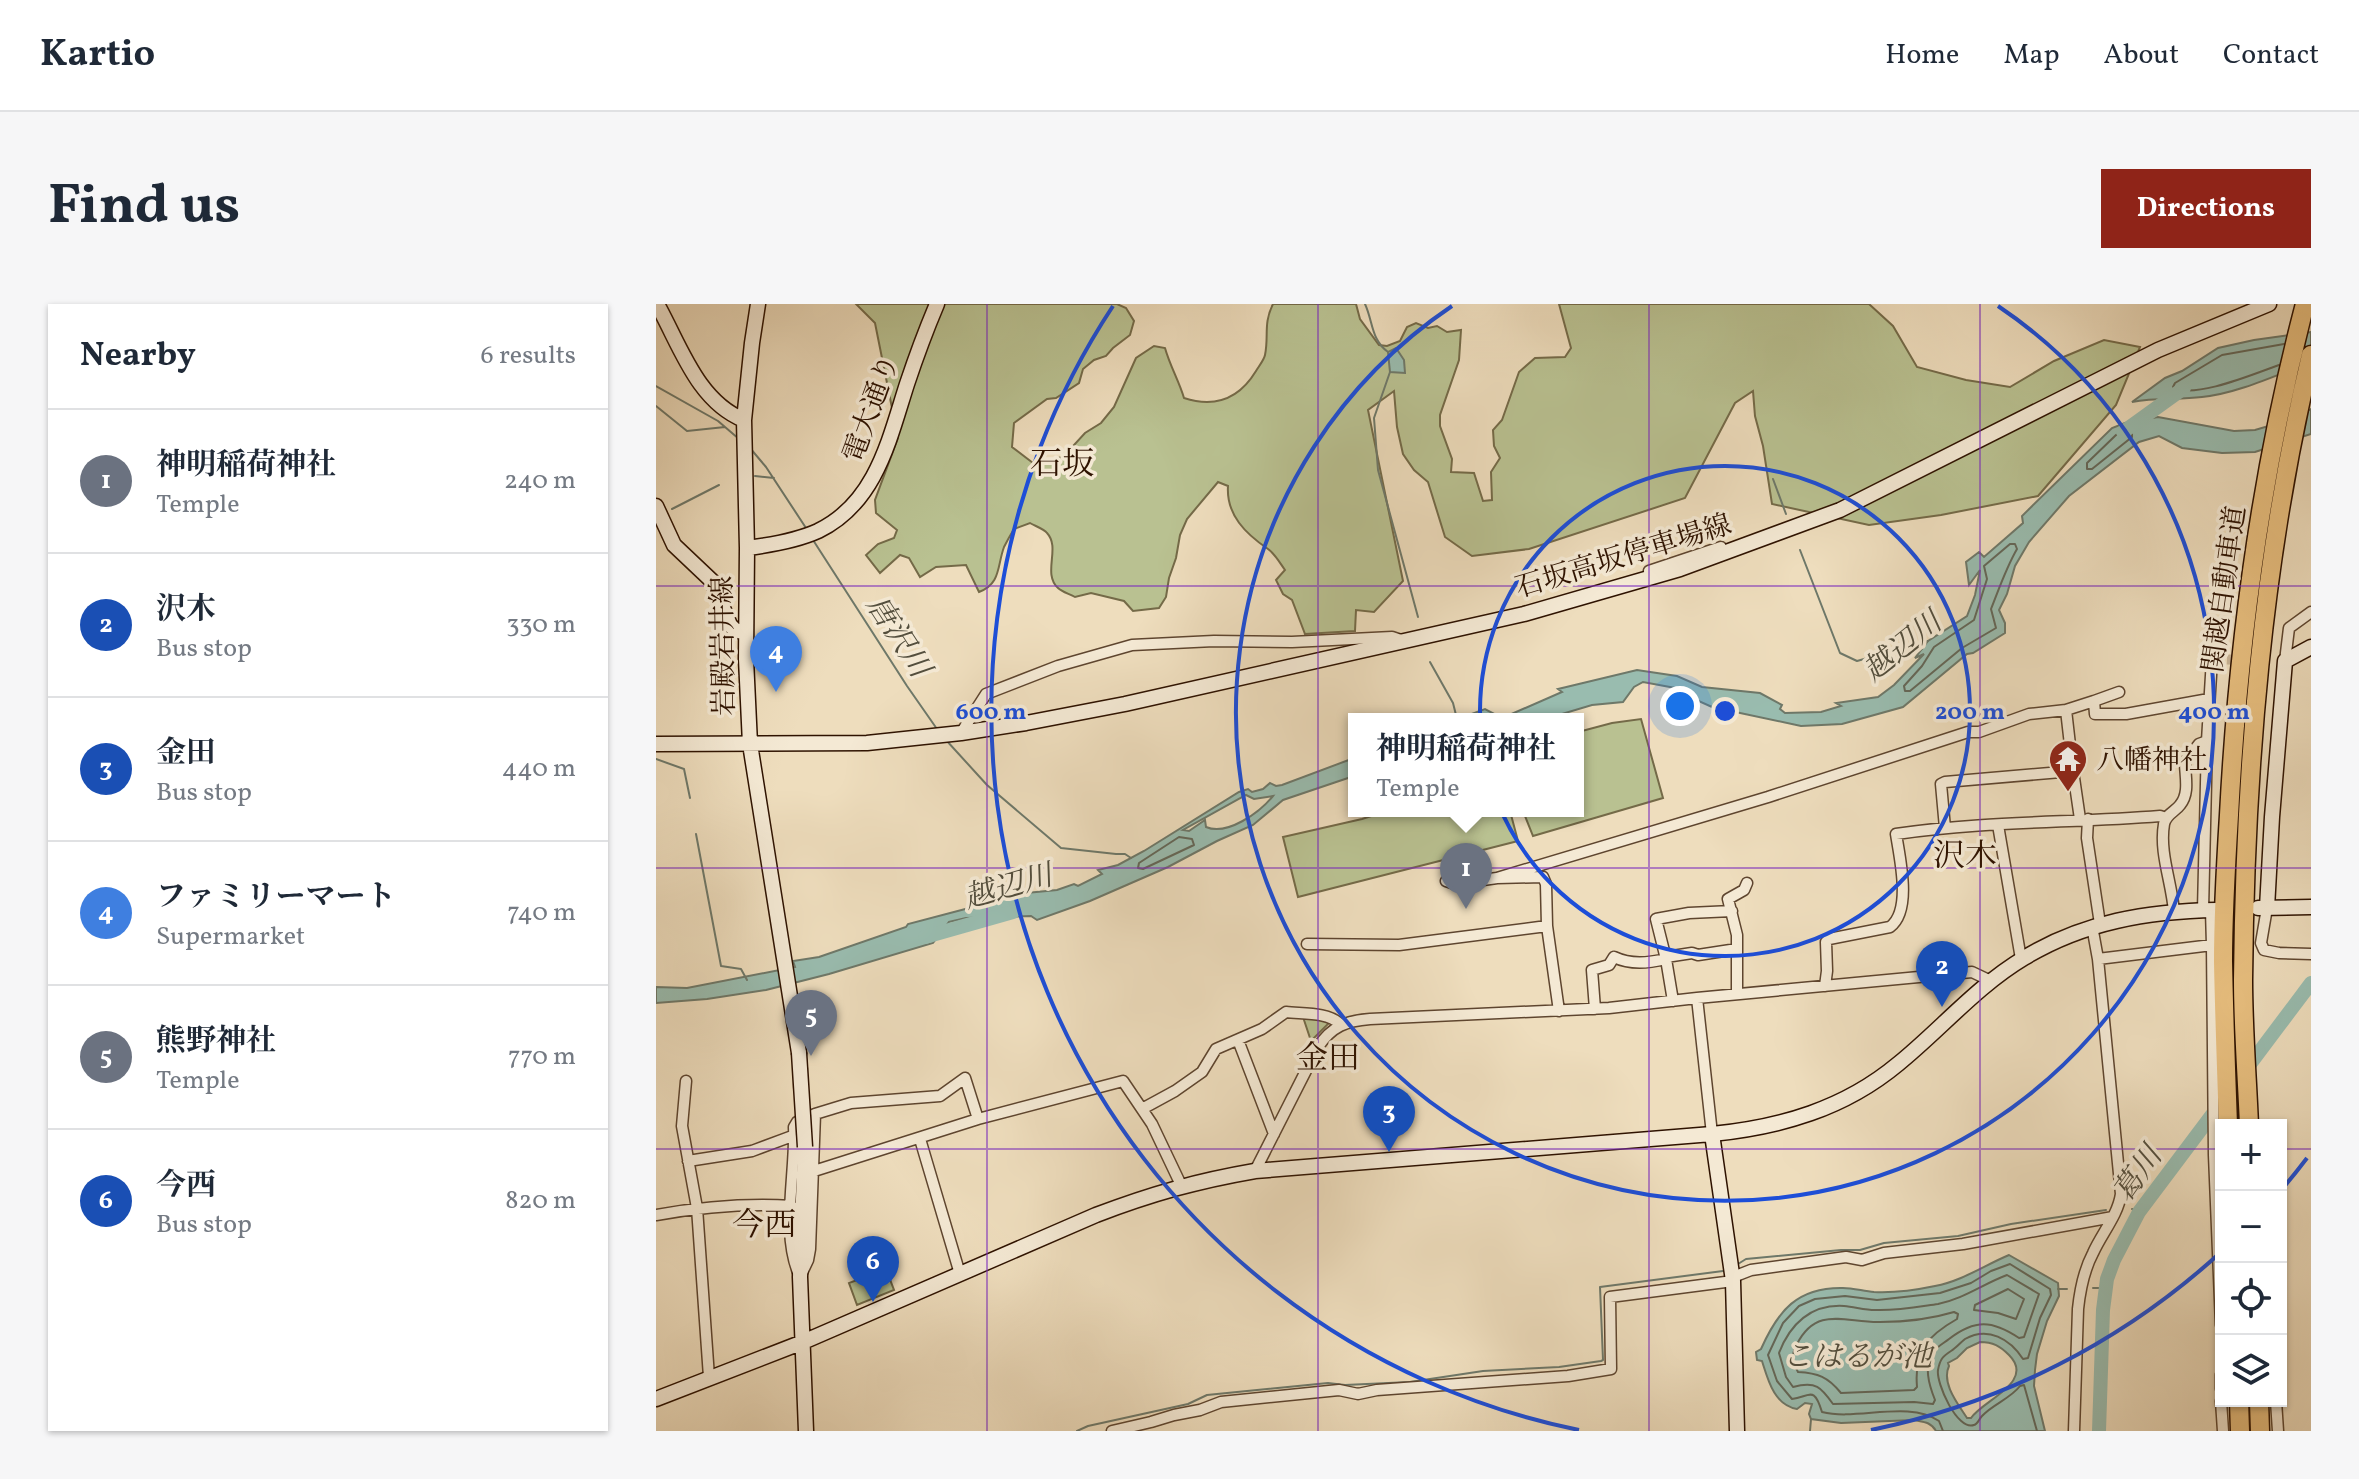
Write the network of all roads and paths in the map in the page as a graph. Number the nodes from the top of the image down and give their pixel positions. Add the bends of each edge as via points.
1 (657, 304) edge
2 (758, 304) edge
3 (937, 304) edge
4 (2269, 304) edge
5 (2305, 304) edge
6 (2311, 355) edge
7 (744, 425) junction
8 (656, 506) edge
9 (747, 548) junction
10 (2311, 612) edge
11 (746, 633) junction
12 (1410, 641) junction
13 (2311, 647) edge
14 (2212, 659) dead end
15 (2285, 661) junction
16 (2119, 692) dead end
17 (2209, 699) junction
18 (2094, 701) junction
19 (2066, 710) junction
20 (956, 734) junction
21 (2207, 741) junction
22 (656, 744) edge
23 (750, 744) junction
24 (2073, 771) junction
25 (2166, 818) junction
26 (2084, 819) junction
27 (1998, 825) junction
28 (1945, 828) junction
29 (1497, 878) junction
30 (1446, 881) dead end
31 (1747, 883) dead end
32 (2311, 907) edge
33 (2263, 908) junction
34 (2210, 910) junction
35 (1732, 911) junction
36 (2174, 912) junction
37 (2096, 925) junction
38 (1547, 926) junction
39 (1307, 944) dead end
40 (2212, 945) junction
41 (1737, 949) junction
42 (2311, 954) edge
43 (1666, 958) junction
44 (2021, 959) junction
45 (2098, 959) junction
46 (1991, 981) junction
47 (1825, 986) junction
48 (1737, 994) junction
49 (1697, 998) junction
50 (1673, 1001) junction
51 (1595, 1009) junction
52 (1559, 1011) junction
53 (1340, 1024) junction
54 (1238, 1040) junction
55 (686, 1081) dead end
56 (1142, 1109) junction
57 (815, 1114) junction
58 (978, 1119) junction
59 (2228, 1119) edge
60 (2249, 1119) edge
61 (1274, 1134) junction
62 (1712, 1134) junction
63 (920, 1139) junction
64 (800, 1141) junction
65 (688, 1161) junction
66 (814, 1171) junction
67 (1255, 1171) junction
68 (1181, 1185) junction
69 (2216, 1191) edge
70 (792, 1206) junction
71 (697, 1208) junction
72 (656, 1215) edge
73 (2113, 1217) junction
74 (960, 1274) junction
75 (800, 1277) junction
76 (1733, 1279) junction
77 (803, 1342) junction
78 (709, 1377) junction
79 (656, 1399) edge
80 (2221, 1407) edge
81 (2239, 1407) edge
82 (2259, 1407) edge
83 (2276, 1407) edge
84 (806, 1431) edge
85 (1112, 1431) edge
86 (1737, 1431) edge
87 (2074, 1431) edge
88 (2223, 1431) edge
89 (2240, 1431) edge
90 (2260, 1431) edge
91 (2278, 1431) edge

1 - 7 street via 706,392
2 - 7 street, 岩殿岩井線
3 - 9 street, 電大通り via 874,478 853,507 818,531
4 - 12 street, 石坂高坂停車場線 via 2158,350 1840,510 1680,569
5 - 59 highway, 関越自動車道 via 2268,473 2245,615 2225,883
6 - 60 highway, 関越自動車道 via 2265,609 2248,784 2243,983
7 - 9 street, 岩殿岩井線
8 - 11 street via 674,545 712,581 730,625
9 - 11 street, 岩殿岩井線
10 - 15 street via 2289,628
11 - 23 street, 岩殿岩井線
12 - 20 street, 石坂高坂停車場線 via 1125,704
12 - 20 street via 1392,637 1132,645 986,694
13 - 15 street
14 - 17 street
15 - 33 street
16 - 18 street
17 - 18 street via 2126,714 2095,714
17 - 21 street
18 - 19 street
19 - 24 street
19 - 29 street via 2029,714 1968,732
20 - 23 street, 石坂高坂停車場線 via 867,743
21 - 25 street via 2185,762 2186,793
21 - 34 street
22 - 23 street, 岩殿岩井線
23 - 64 street, bridge via 796,1028 804,1101
24 - 26 street
24 - 28 street via 1945,782
25 - 26 street
25 - 36 street via 2164,855
26 - 27 street
26 - 37 street
27 - 28 street
27 - 44 street
28 - 47 street via 1896,834 1903,879 1901,915 1890,927 1829,939
29 - 30 street
29 - 38 street via 1543,877
31 - 35 street via 1728,899
32 - 33 street
33 - 42 street via 2264,950
34 - 36 street
34 - 40 street
35 - 41 street
35 - 43 street via 1656,919
36 - 37 street
37 - 44 street
37 - 45 street
38 - 39 street via 1399,945
38 - 52 street
40 - 45 street
40 - 69 street
41 - 43 street
41 - 48 street
43 - 50 street
43 - 51 street via 1638,963 1614,957 1609,965 1592,970
44 - 46 street
45 - 73 street via 2121,1194
46 - 47 street via 1972,972
46 - 62 street via 1898,1064 1845,1099 1779,1124
47 - 48 street
48 - 49 street
49 - 50 street
49 - 62 street
50 - 51 street
51 - 52 street
52 - 53 street
53 - 54 street via 1329,1017 1286,1012
53 - 61 street via 1318,1047
54 - 56 street via 1216,1049 1202,1072
54 - 61 street
55 - 65 street via 682,1126
56 - 58 street via 1123,1081
56 - 68 street
57 - 58 street via 851,1103 940,1096 965,1078
57 - 64 street via 794,1127
57 - 66 street
58 - 63 street
61 - 67 street
62 - 67 street
62 - 76 street
63 - 66 street
63 - 74 street
64 - 65 street
64 - 70 street
64 - 75 street
65 - 71 street
66 - 75 street via 810,1249
67 - 68 street
68 - 74 street
70 - 71 street
70 - 75 street via 793,1262
71 - 72 street
71 - 78 street
73 - 76 street via 1862,1260 1846,1257 1751,1270
73 - 87 street via 2080,1292
74 - 77 street
75 - 77 street
76 - 85 street via 1610,1297 1611,1369 1221,1402
76 - 86 street
77 - 78 street
77 - 84 street
78 - 79 street
80 - 88 street
81 - 89 highway
82 - 90 highway
83 - 91 street

